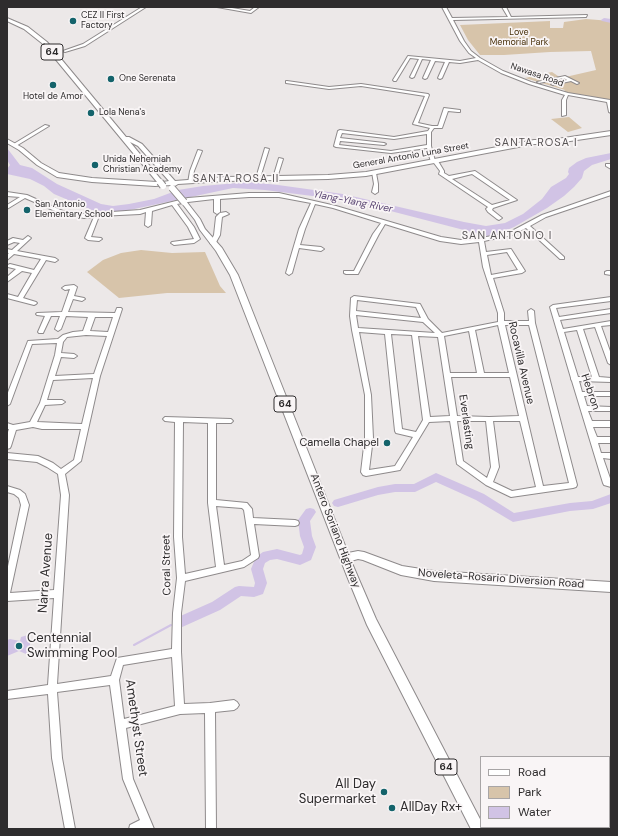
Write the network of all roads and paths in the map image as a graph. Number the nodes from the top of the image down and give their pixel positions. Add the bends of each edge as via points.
1 (144, 7) edge
2 (219, 7) edge
3 (257, 7) edge
4 (444, 7) edge
5 (504, 7) edge
6 (586, 16) dead end
7 (510, 17) junction
8 (450, 19) junction
9 (7, 20) edge
10 (56, 56) junction
11 (421, 58) junction
12 (479, 59) junction
13 (434, 60) junction
14 (447, 61) junction
15 (412, 76) dead end
16 (425, 78) dead end
17 (440, 78) dead end
18 (395, 80) dead end
19 (572, 80) junction
20 (287, 82) dead end
21 (539, 82) dead end
22 (577, 83) dead end
23 (553, 84) dead end
24 (567, 94) junction
25 (458, 112) dead end
26 (611, 112) edge
27 (564, 115) dead end
28 (47, 126) dead end
29 (431, 129) junction
30 (611, 133) edge
31 (386, 137) junction
32 (125, 138) junction
33 (338, 139) junction
34 (7, 141) edge
35 (384, 144) junction
36 (14, 145) junction
37 (429, 146) junction
38 (267, 149) dead end
39 (200, 151) dead end
40 (383, 151) junction
41 (281, 159) dead end
42 (434, 162) junction
43 (374, 173) junction
44 (258, 178) junction
45 (275, 178) junction
46 (449, 178) junction
47 (190, 182) junction
48 (166, 185) junction
49 (375, 192) dead end
50 (611, 193) edge
51 (7, 194) edge
52 (25, 196) junction
53 (217, 198) junction
54 (314, 202) junction
55 (178, 203) junction
56 (7, 207) edge
57 (491, 207) junction
58 (149, 210) junction
59 (217, 212) dead end
60 (226, 214) dead end
61 (97, 216) junction
62 (499, 218) dead end
63 (384, 222) junction
64 (148, 225) dead end
65 (526, 225) junction
66 (99, 239) dead end
67 (481, 240) junction
68 (7, 243) edge
69 (174, 243) dead end
70 (213, 243) junction
71 (297, 246) junction
72 (321, 249) dead end
73 (7, 251) edge
74 (13, 252) junction
75 (483, 254) junction
76 (7, 258) edge
77 (44, 258) junction
78 (562, 258) dead end
79 (55, 260) dead end
80 (10, 266) dead end
81 (20, 269) junction
82 (35, 272) junction
83 (346, 272) dead end
84 (290, 273) dead end
85 (489, 277) junction
86 (7, 280) edge
87 (66, 288) dead end
88 (7, 296) edge
89 (71, 297) junction
90 (20, 299) junction
91 (82, 299) dead end
92 (611, 299) edge
93 (34, 303) dead end
94 (611, 310) edge
95 (531, 311) dead end
96 (353, 313) junction
97 (39, 314) dead end
98 (49, 314) junction
99 (64, 314) junction
100 (92, 315) junction
101 (557, 319) junction
102 (425, 320) junction
103 (501, 323) junction
104 (532, 323) junction
105 (611, 324) edge
106 (598, 326) junction
107 (58, 329) dead end
108 (472, 329) junction
109 (580, 329) junction
110 (355, 330) junction
111 (40, 332) dead end
112 (388, 332) junction
113 (560, 332) junction
114 (86, 333) junction
115 (111, 334) junction
116 (415, 334) junction
117 (441, 335) junction
118 (60, 341) junction
119 (58, 356) junction
120 (74, 356) dead end
121 (611, 363) edge
122 (481, 374) junction
123 (448, 375) junction
124 (97, 376) junction
125 (514, 376) junction
126 (50, 378) junction
127 (574, 379) junction
128 (596, 379) junction
129 (611, 380) edge
130 (580, 394) junction
131 (611, 394) edge
132 (62, 402) dead end
133 (43, 403) junction
134 (7, 404) edge
135 (584, 408) junction
136 (611, 409) edge
137 (453, 418) junction
138 (524, 418) junction
139 (167, 419) dead end
140 (489, 419) junction
141 (427, 420) junction
142 (179, 421) junction
143 (212, 421) junction
144 (229, 421) dead end
145 (33, 424) junction
146 (590, 424) junction
147 (611, 424) edge
148 (10, 427) edge
149 (84, 427) junction
150 (416, 436) junction
151 (594, 440) junction
152 (611, 440) edge
153 (7, 446) edge
154 (598, 455) junction
155 (7, 456) edge
156 (611, 456) edge
157 (61, 473) junction
158 (489, 483) junction
159 (609, 483) edge
160 (7, 489) edge
161 (540, 490) junction
162 (212, 503) junction
163 (251, 521) junction
164 (295, 523) dead end
165 (346, 558) junction
166 (220, 569) junction
167 (181, 578) junction
168 (611, 587) edge
169 (7, 591) edge
170 (58, 594) junction
171 (7, 597) edge
172 (176, 652) junction
173 (114, 680) junction
174 (52, 689) junction
175 (7, 696) edge
176 (234, 705) dead end
177 (210, 708) junction
178 (180, 709) junction
179 (120, 725) junction
180 (147, 826) edge
181 (70, 829) edge
182 (134, 829) edge
183 (211, 829) edge
184 (478, 829) edge

1 - 10 street via 84,45
2 - 3 street via 251,12
4 - 8 street, Nawasa Road
5 - 7 street
6 - 7 street
7 - 8 street
8 - 12 street, Nawasa Road via 470,52
9 - 10 main road, Antero Soriano Highway / 64 via 33,33
10 - 32 main road, Antero Soriano Highway / 64
11 - 13 street
11 - 15 street
11 - 18 street via 408,58
12 - 14 street
12 - 24 street, Nawasa Road via 520,80
13 - 14 street
13 - 16 street
14 - 17 street
19 - 21 street via 565,77
19 - 22 street
19 - 23 street
20 - 29 street via 330,88 361,85 427,95 415,124
24 - 26 street, Nawasa Road via 609,101
24 - 27 street via 564,100
25 - 29 street via 446,109 440,127
28 - 36 street
29 - 31 street via 394,138
29 - 37 street
30 - 42 main road, General Antonio Luna Street via 534,142
31 - 33 street via 340,131
31 - 35 street
32 - 48 main road, Antero Soriano Highway / 64
32 - 48 main road via 140,145
33 - 35 street
33 - 40 street via 336,146
34 - 36 main road, General Antonio Luna Street
35 - 40 street
36 - 48 main road, General Antonio Luna Street via 57,175
37 - 40 street
37 - 42 street
38 - 44 street
39 - 47 street
41 - 45 street
42 - 43 main road, General Antonio Luna Street
42 - 46 street via 441,173
43 - 45 main road, General Antonio Luna Street via 337,177
43 - 49 street
44 - 45 main road, General Antonio Luna Street
44 - 47 main road, General Antonio Luna Street
46 - 57 street
46 - 57 street via 473,172 514,200
47 - 48 main road, General Antonio Luna Street
48 - 55 main road, Antero Soriano Highway / 64
50 - 65 street via 544,216
51 - 52 street
52 - 56 street
52 - 61 street via 64,213
53 - 54 street via 279,195
53 - 55 street
53 - 59 street
54 - 63 street
54 - 71 street
55 - 58 street
55 - 69 street via 197,239
55 - 70 main road, Antero Soriano Highway / 64 via 198,220
57 - 62 street via 490,211
58 - 61 street
58 - 64 street
60 - 70 street via 219,217 217,235
61 - 66 street via 88,238
63 - 67 street via 440,239 461,242
63 - 83 street via 356,273
65 - 67 street via 510,234
65 - 78 street
67 - 75 street, Rocavilla Avenue
68 - 74 street via 13,240 26,240
70 - 165 main road, Antero Soriano Highway / 64 via 239,286
71 - 72 street
71 - 84 street
73 - 74 street
74 - 76 street
74 - 77 street
75 - 85 street, Rocavilla Avenue
75 - 85 street via 509,250 522,271
77 - 79 street
77 - 82 street
80 - 81 street
81 - 82 street
81 - 86 street
82 - 90 street
85 - 103 street, Rocavilla Avenue via 501,313
87 - 89 street via 74,287
88 - 90 street
89 - 91 street
89 - 99 street
90 - 93 street
92 - 101 street, Hebron via 552,307
94 - 101 street
95 - 104 street
96 - 102 street
96 - 102 street via 354,298 418,306
96 - 110 street
97 - 98 street
98 - 99 street
98 - 111 street
99 - 100 street
99 - 107 street
100 - 114 street
100 - 115 street via 118,312
101 - 113 street, Hebron
102 - 117 street
103 - 104 street
103 - 108 street
103 - 125 street, Rocavilla Avenue
104 - 161 street, Everlasting via 573,485
105 - 106 street
106 - 109 street
106 - 121 street
108 - 117 street
108 - 122 street
109 - 113 street
109 - 128 street
110 - 112 street
110 - 150 street via 368,395 369,438 365,472 397,468
112 - 116 street
112 - 150 street via 399,431
113 - 127 street, Hebron
114 - 115 street
114 - 118 street via 65,336
115 - 124 street
116 - 117 street
116 - 141 street
117 - 123 street, Everlasting
118 - 119 street
118 - 134 street via 30,342
119 - 120 street
119 - 126 street
122 - 123 street
122 - 125 street
123 - 137 street, Everlasting
124 - 126 street
124 - 149 street
125 - 138 street, Rocavilla Avenue
126 - 133 street
127 - 128 street
127 - 130 street, Hebron
128 - 129 street
130 - 131 street
130 - 135 street, Hebron
132 - 133 street
133 - 145 street
135 - 136 street
135 - 146 street, Hebron
137 - 140 street
137 - 141 street
137 - 158 street, Everlasting via 460,462
138 - 140 street
138 - 161 street, Rocavilla Avenue
139 - 142 street
140 - 158 street via 496,467
141 - 150 street
142 - 143 street
142 - 167 street, Coral Street via 178,537
143 - 144 street
143 - 162 street
145 - 148 street
145 - 149 street
146 - 147 street
146 - 151 street, Hebron
148 - 153 street
149 - 157 street via 77,461
151 - 152 street
151 - 154 street, Hebron
154 - 156 street
154 - 159 street, Hebron
155 - 157 street via 38,459
157 - 170 street, Narra Avenue via 65,495
158 - 161 street, Everlasting via 511,494
160 - 169 street via 22,496 25,505
162 - 163 street via 244,505 248,509
162 - 166 street
163 - 164 street
163 - 166 street via 255,556 244,564
165 - 168 main road, Noveleta-Rosario Diversion Road via 364,556 421,575
165 - 184 main road, Antero Soriano Highway / 64 via 380,641
166 - 167 street
167 - 172 street, Coral Street
170 - 171 street
170 - 174 street, Narra Avenue
172 - 173 street, Amethyst Street via 120,661
172 - 178 street, Coral Street
173 - 174 street
173 - 179 street, Amethyst Street
174 - 175 street
174 - 181 street, Narra Avenue via 58,758
176 - 177 street
177 - 178 street
177 - 183 street
178 - 179 street
179 - 180 street, Amethyst Street via 128,779
180 - 182 street

